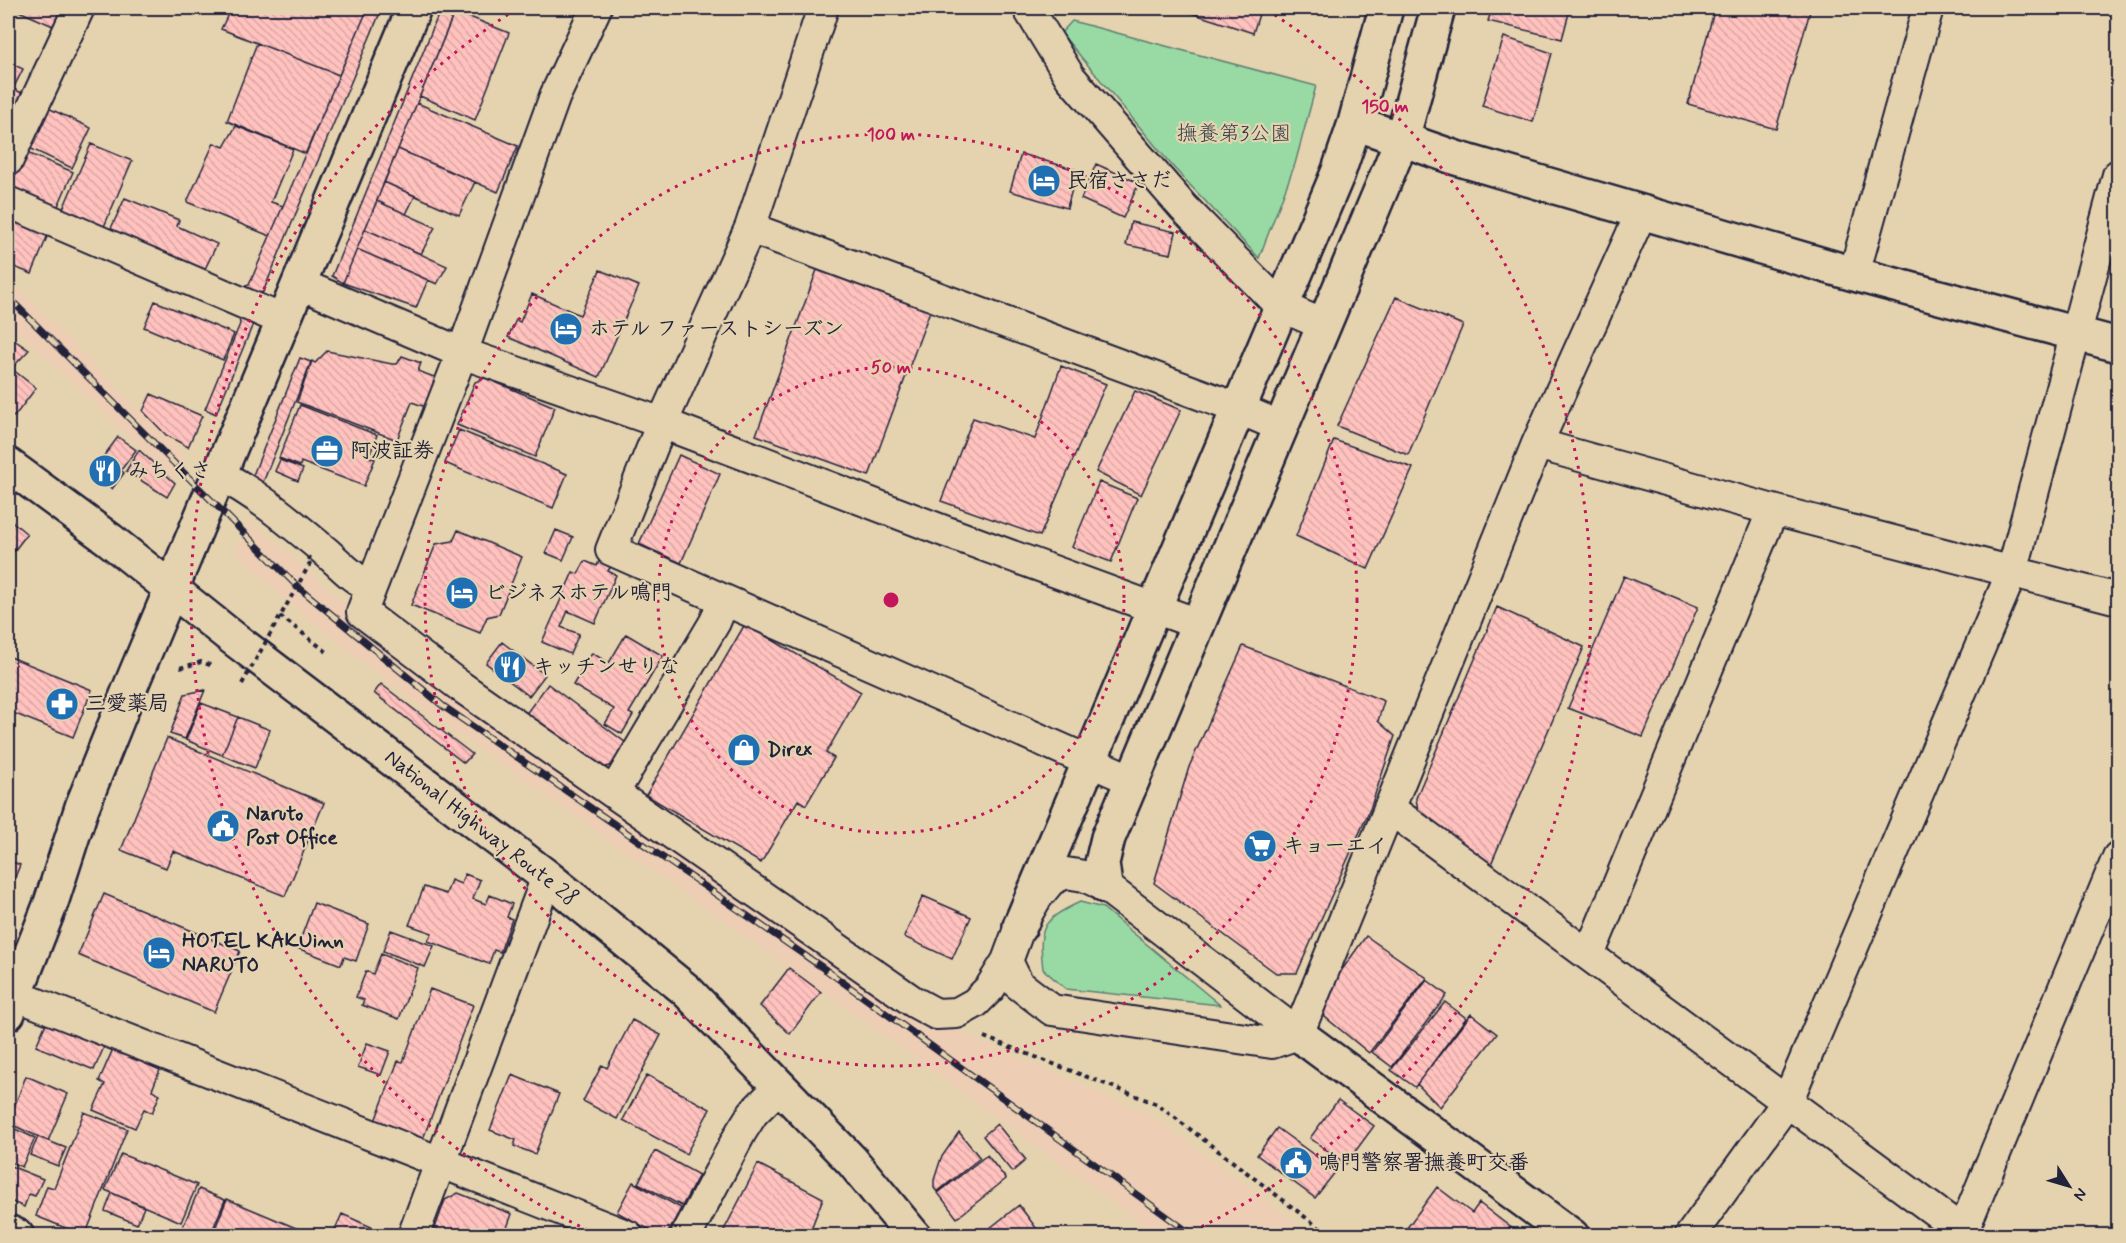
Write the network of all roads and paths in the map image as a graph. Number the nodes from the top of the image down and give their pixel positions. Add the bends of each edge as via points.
1 (79, 8) edge
2 (414, 8) edge
3 (596, 8) edge
4 (823, 8) edge
5 (1028, 8) edge
6 (1386, 8) edge
7 (1438, 8) edge
8 (1928, 8) edge
9 (1355, 123) junction
10 (1402, 139) junction
11 (8, 160) edge
12 (2118, 175) edge
13 (8, 202) edge
14 (1642, 211) junction
15 (750, 228) junction
16 (1854, 274) junction
17 (300, 284) junction
18 (1280, 306) junction
19 (285, 321) junction
20 (1324, 325) junction
21 (2075, 334) junction
22 (2118, 345) edge
23 (462, 353) junction
24 (1237, 408) junction
25 (662, 423) junction
26 (1282, 427) junction
27 (1537, 444) junction
28 (8, 465) edge
29 (220, 475) junction
30 (1773, 510) junction
31 (308, 557) dead end
32 (2012, 572) junction
33 (171, 588) junction
34 (371, 588) junction
35 (2118, 599) edge
36 (724, 600) junction
37 (1152, 608) junction
38 (280, 616) junction
39 (1198, 624) junction
40 (327, 652) dead end
41 (180, 668) dead end
42 (221, 668) dead end
43 (242, 684) dead end
44 (1088, 760) junction
45 (1132, 780) junction
46 (614, 792) junction
47 (1389, 808) junction
48 (2118, 857) edge
49 (547, 877) junction
50 (1105, 886) junction
51 (1020, 926) junction
52 (1589, 955) junction
53 (1007, 961) junction
54 (11, 1004) edge
55 (1298, 1034) junction
56 (984, 1037) dead end
57 (780, 1086) junction
58 (1787, 1102) junction
59 (441, 1161) junction
60 (8, 1232) edge
61 (1966, 1233) edge
62 (16, 1236) edge
63 (413, 1236) edge
64 (628, 1236) edge
65 (686, 1236) edge
66 (914, 1236) edge
67 (1330, 1236) edge
68 (1572, 1236) edge
69 (1690, 1236) edge

1 - 11 street
2 - 17 main road
3 - 23 street via 555,96
4 - 15 street
5 - 18 street via 1070,77 1183,207
6 - 9 main road
7 - 10 main road
8 - 16 street
9 - 10 main road
9 - 18 main road via 1338,173
10 - 14 main road
10 - 20 main road
12 - 21 street
13 - 19 street
14 - 16 main road
14 - 27 street
15 - 24 street
15 - 25 street
16 - 21 main road
17 - 19 main road
17 - 23 street
18 - 20 street
18 - 24 main road
19 - 29 main road
20 - 26 main road
21 - 22 main road
21 - 32 street
23 - 25 street
23 - 34 street
24 - 26 street
24 - 37 main road
25 - 36 street via 611,550
25 - 37 street
26 - 39 main road
27 - 30 street
27 - 47 street
28 - 33 main road, National Highway Route 28
29 - 33 main road
29 - 34 street via 252,491 352,578
30 - 32 street
30 - 52 street
31 - 38 path, bridge via 312,560
32 - 35 street
32 - 58 street
33 - 49 main road, National Highway Route 28
33 - 54 main road via 82,807 51,903
34 - 46 street via 362,612 460,686
36 - 44 street
36 - 46 street
37 - 39 street
37 - 44 main road
38 - 40 path
38 - 43 path, bridge
39 - 45 main road
41 - 42 path via 201,662
44 - 45 street
44 - 51 main road
45 - 50 main road via 1108,838 1102,862
46 - 53 street via 936,1014 957,1013 975,1003
47 - 52 street
47 - 55 street
48 - 61 street
49 - 57 main road, National Highway Route 28 via 686,990
49 - 59 street
50 - 51 street via 1084,876 1058,876 1036,897
50 - 55 street
51 - 53 street
52 - 58 street
53 - 55 street via 1018,984 1052,1010 1272,1043
54 - 59 street
55 - 68 main road
56 - 67 path via 1157,1104
57 - 65 street via 753,1113 741,1132
57 - 66 main road, National Highway Route 28 via 852,1161
58 - 61 street
58 - 69 street
59 - 63 street
59 - 64 street
60 - 62 main road

